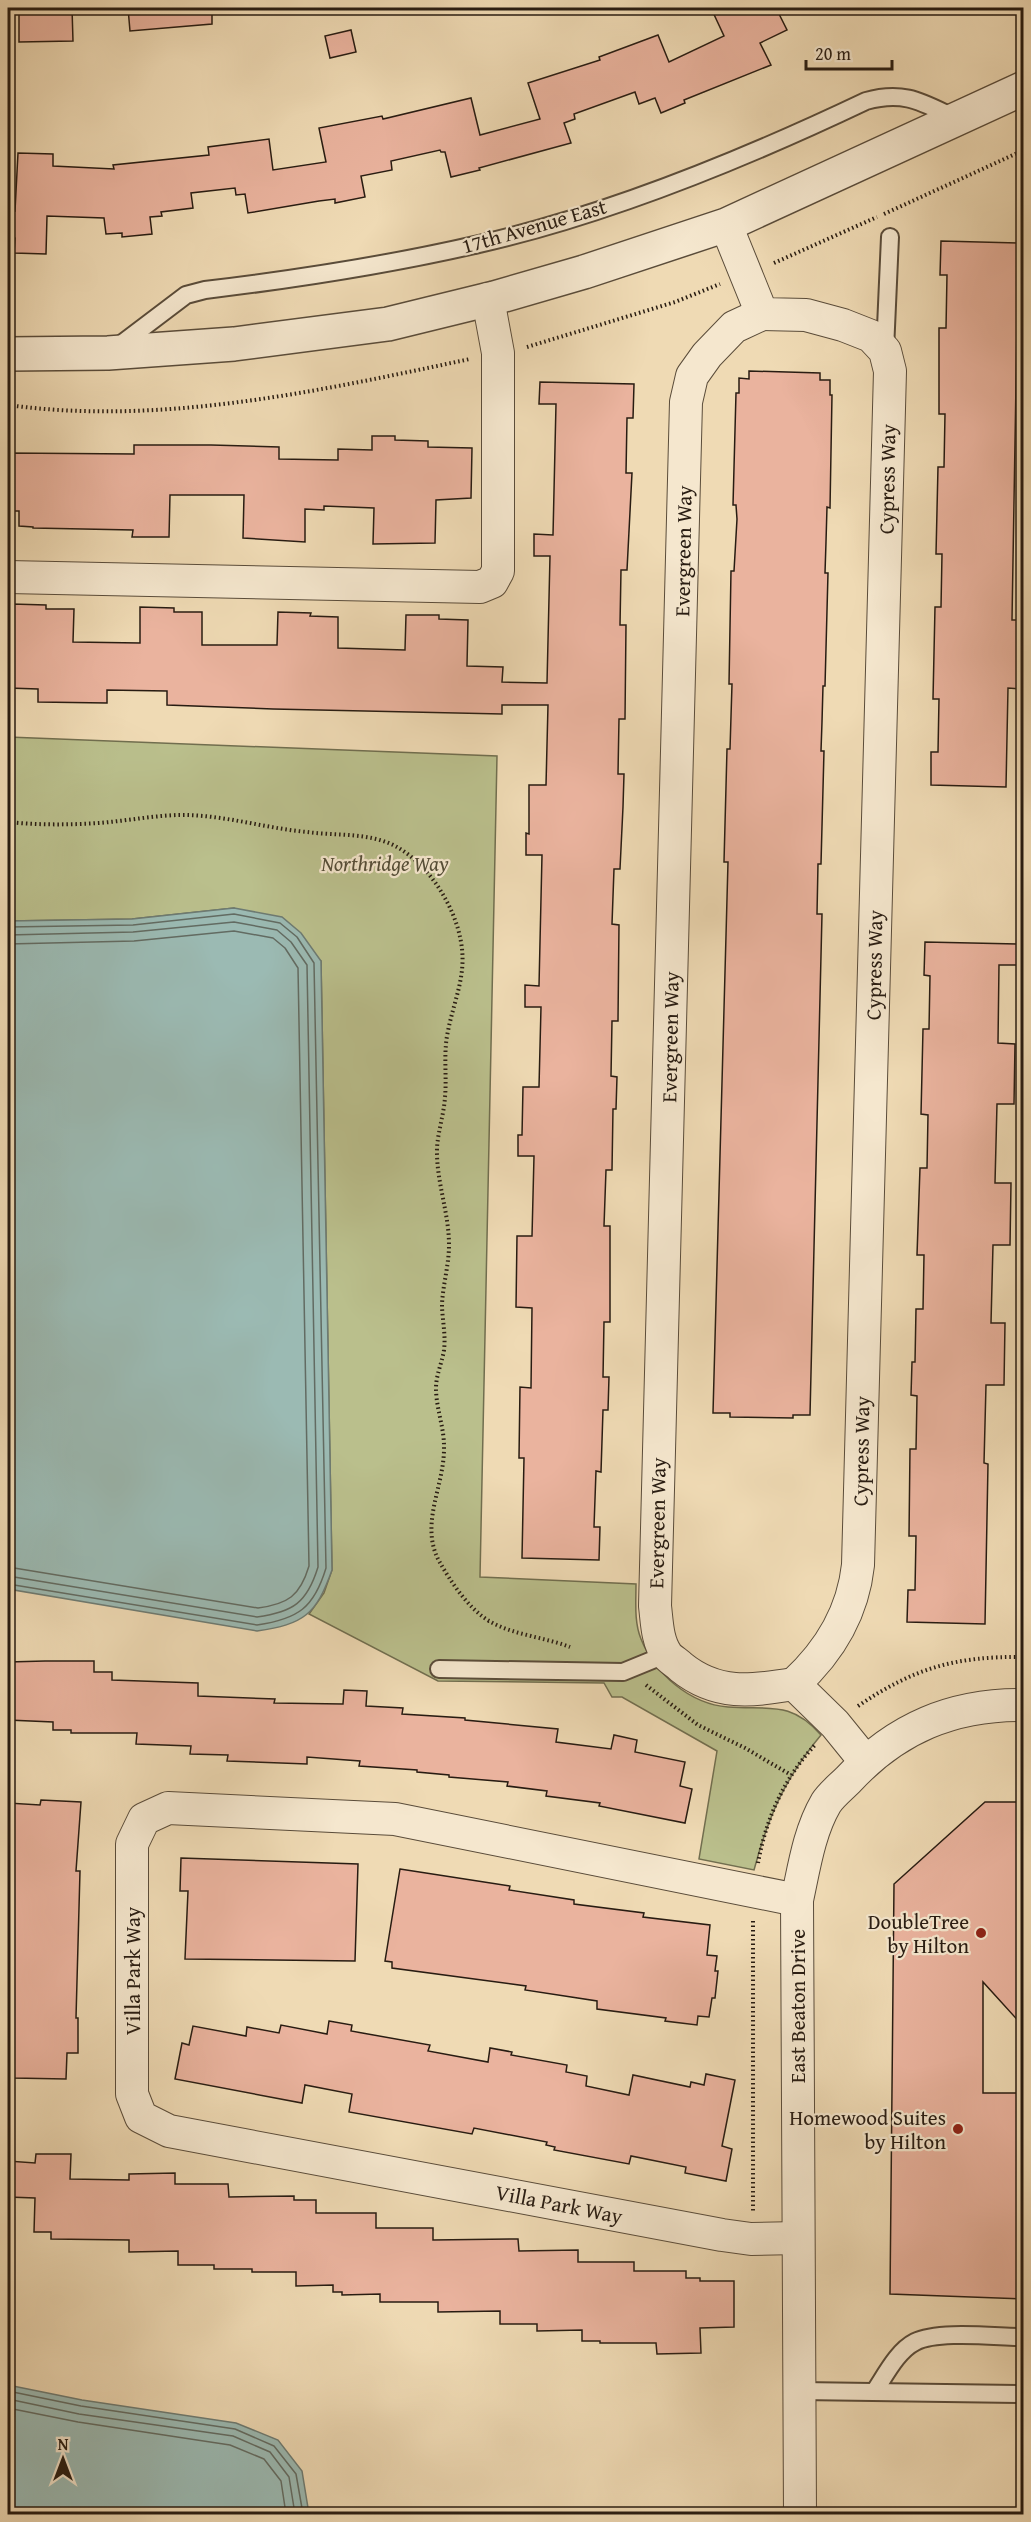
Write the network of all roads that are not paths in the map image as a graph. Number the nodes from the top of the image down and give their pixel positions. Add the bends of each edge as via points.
1 (1023, 88) edge
2 (958, 119) junction
3 (726, 225) junction
4 (891, 237) dead end
5 (488, 299) junction
6 (762, 314) junction
7 (885, 351) junction
8 (8, 354) edge
9 (108, 354) junction
10 (8, 577) edge
11 (667, 1654) junction
12 (439, 1669) dead end
13 (794, 1684) junction
14 (1023, 1705) edge
15 (865, 1761) junction
16 (797, 1900) junction
17 (798, 2238) junction
18 (1023, 2337) edge
19 (800, 2391) junction
20 (874, 2392) junction
21 (1023, 2394) edge
22 (800, 2514) edge

1 - 2 street
2 - 3 street
2 - 9 lane, 17th Avenue East via 898,96 866,101 704,171 547,225 480,244 359,269 186,295
3 - 5 street
3 - 6 street
4 - 7 lane
5 - 9 street via 388,324 234,344
5 - 10 street via 498,353 498,571 492,582 480,587
6 - 7 street via 806,315 843,325 871,336
6 - 11 street, Evergreen Way via 734,327 707,355 692,376 686,402 655,1606 658,1635
7 - 13 street, Cypress Way via 890,370 858,1565 855,1590 844,1620 811,1668
8 - 9 street
11 - 12 lane via 624,1672
11 - 13 street, Evergreen Way via 696,1679 723,1688 751,1691
13 - 15 street via 835,1724
14 - 15 street, East Beaton Drive via 954,1712 910,1729
15 - 16 street, East Beaton Drive via 826,1803 808,1849
16 - 17 street, East Beaton Drive
16 - 17 street, Villa Park Way via 395,1819 168,1808 144,1819 132,1844 132,2094 141,2117 169,2131 710,2233 751,2239
17 - 19 street, East Beaton Drive
18 - 20 lane via 940,2336 915,2342 898,2358
19 - 20 lane
19 - 22 street, East Beaton Drive
20 - 21 lane

